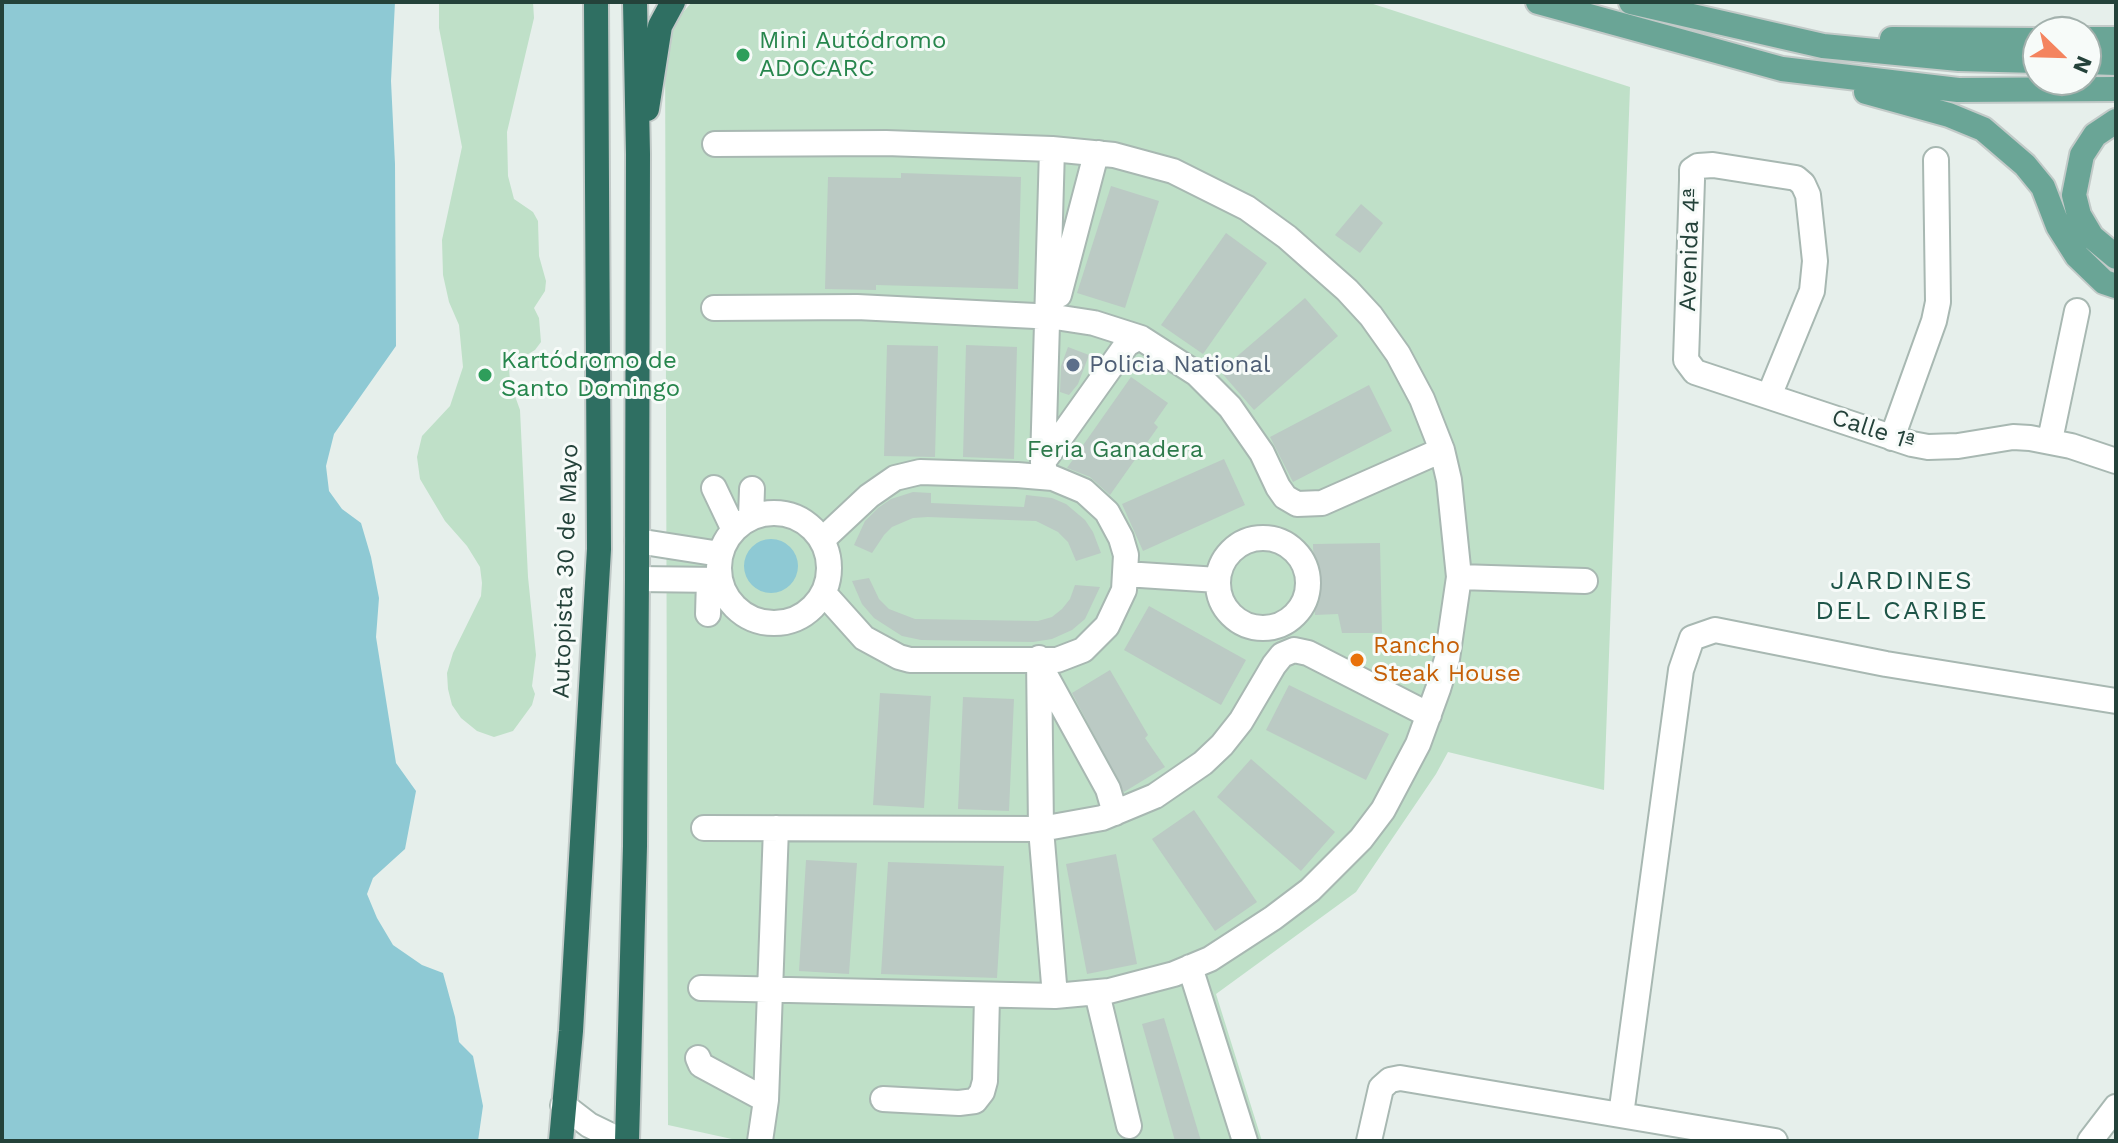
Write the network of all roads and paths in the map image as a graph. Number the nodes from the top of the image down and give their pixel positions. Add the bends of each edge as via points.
1 (596, 2) edge
2 (635, 2) edge
3 (673, 2) edge
4 (1538, 2) edge
5 (1631, 2) edge
6 (1784, 37) junction
7 (2022, 40) edge
8 (2022, 61) edge
9 (1782, 69) junction
10 (2116, 89) edge
11 (2116, 121) edge
12 (715, 144) dead end
13 (1052, 149) junction
14 (1099, 153) junction
15 (638, 154) junction
16 (1936, 160) dead end
17 (2116, 257) edge
18 (2116, 286) edge
19 (714, 308) dead end
20 (2077, 311) dead end
21 (1052, 317) junction
22 (1138, 338) junction
23 (1686, 360) joint
24 (1769, 396) junction
25 (1892, 438) junction
26 (2050, 440) junction
27 (1442, 450) junction
28 (2116, 461) edge
29 (1045, 470) junction
30 (714, 488) dead end
31 (752, 489) dead end
32 (742, 524) junction
33 (822, 540) junction
34 (637, 541) junction
35 (720, 554) junction
36 (1125, 574) junction
37 (1459, 577) junction
38 (637, 579) junction
39 (714, 580) junction
40 (1218, 580) dead end
41 (1585, 581) dead end
42 (822, 597) junction
43 (708, 614) dead end
44 (1039, 661) junction
45 (2116, 701) edge
46 (1429, 715) junction
47 (1115, 813) junction
48 (704, 828) dead end
49 (776, 828) junction
50 (1041, 829) junction
51 (1190, 967) junction
52 (701, 988) dead end
53 (771, 989) junction
54 (1097, 993) junction
55 (987, 996) junction
56 (1055, 996) junction
57 (698, 1058) dead end
58 (883, 1099) dead end
59 (766, 1100) junction
60 (563, 1105) junction
61 (2116, 1107) edge
62 (1621, 1115) junction
63 (1129, 1126) dead end
64 (561, 1141) edge
65 (624, 1141) edge
66 (760, 1141) edge
67 (1245, 1141) edge
68 (1369, 1141) edge
69 (1775, 1141) edge
70 (2090, 1141) edge

1 - 60 highway, Autopista 30 de Mayo via 599,549
2 - 15 highway
3 - 15 highway via 660,26
4 - 9 main road
5 - 6 main road
6 - 7 main road
6 - 8 main road via 1823,46
9 - 10 main road via 1958,90
9 - 18 main road via 1983,129 2043,187 2077,256 2104,282
11 - 17 main road via 2095,135 2082,155 2074,195 2092,237
12 - 13 street
13 - 14 street
13 - 21 street
14 - 21 street
14 - 27 street via 1135,159 1206,186 1247,208 1318,262 1371,316 1398,354
15 - 34 highway
16 - 25 street via 1938,302
19 - 21 street via 857,307
20 - 26 street
21 - 22 street via 1094,323
21 - 29 street
22 - 27 street via 1197,374 1230,407 1278,487 1297,504 1322,503
22 - 29 street via 1127,344
23 - 24 street, Calle 1ª via 1695,372
23 - 24 street, Avenida 4ª via 1692,170 1713,165 1796,178 1808,195 1815,261 1812,291
24 - 25 street, Calle 1ª
25 - 26 street, Calle 1ª via 1928,447 2013,437
26 - 28 street, Calle 1ª
27 - 37 street
29 - 33 street via 908,474 884,484
29 - 36 street via 1084,491 1107,512 1126,555
30 - 32 street
31 - 32 street
32 - 33 street via 771,512 791,514
32 - 35 street
33 - 42 street via 830,568
34 - 35 street
34 - 38 highway
35 - 39 street
36 - 40 street
36 - 44 street via 1117,609 1096,639 1068,658
37 - 41 street
37 - 46 street via 1447,659
38 - 39 street
38 - 65 highway via 635,846
39 - 42 street via 737,609 769,623 794,620
39 - 43 street
42 - 44 street via 864,638 899,657
44 - 47 street via 1108,789
44 - 50 street
45 - 62 street via 1715,630 1692,638 1681,670
46 - 47 street via 1294,650 1282,655 1241,721 1203,763 1155,796
46 - 51 street via 1383,810 1337,866 1273,918
47 - 50 street
48 - 49 street
49 - 50 street
49 - 53 street
50 - 56 street
51 - 54 street
51 - 67 street
52 - 53 street
53 - 55 street
53 - 59 street
54 - 56 street
54 - 63 street
55 - 56 street
55 - 58 street via 985,1081 975,1101
57 - 59 street via 701,1065
59 - 66 street
60 - 64 highway, Autopista 30 de Mayo
60 - 65 street via 589,1125
61 - 70 street
62 - 68 street via 1400,1078 1381,1088
62 - 69 street

